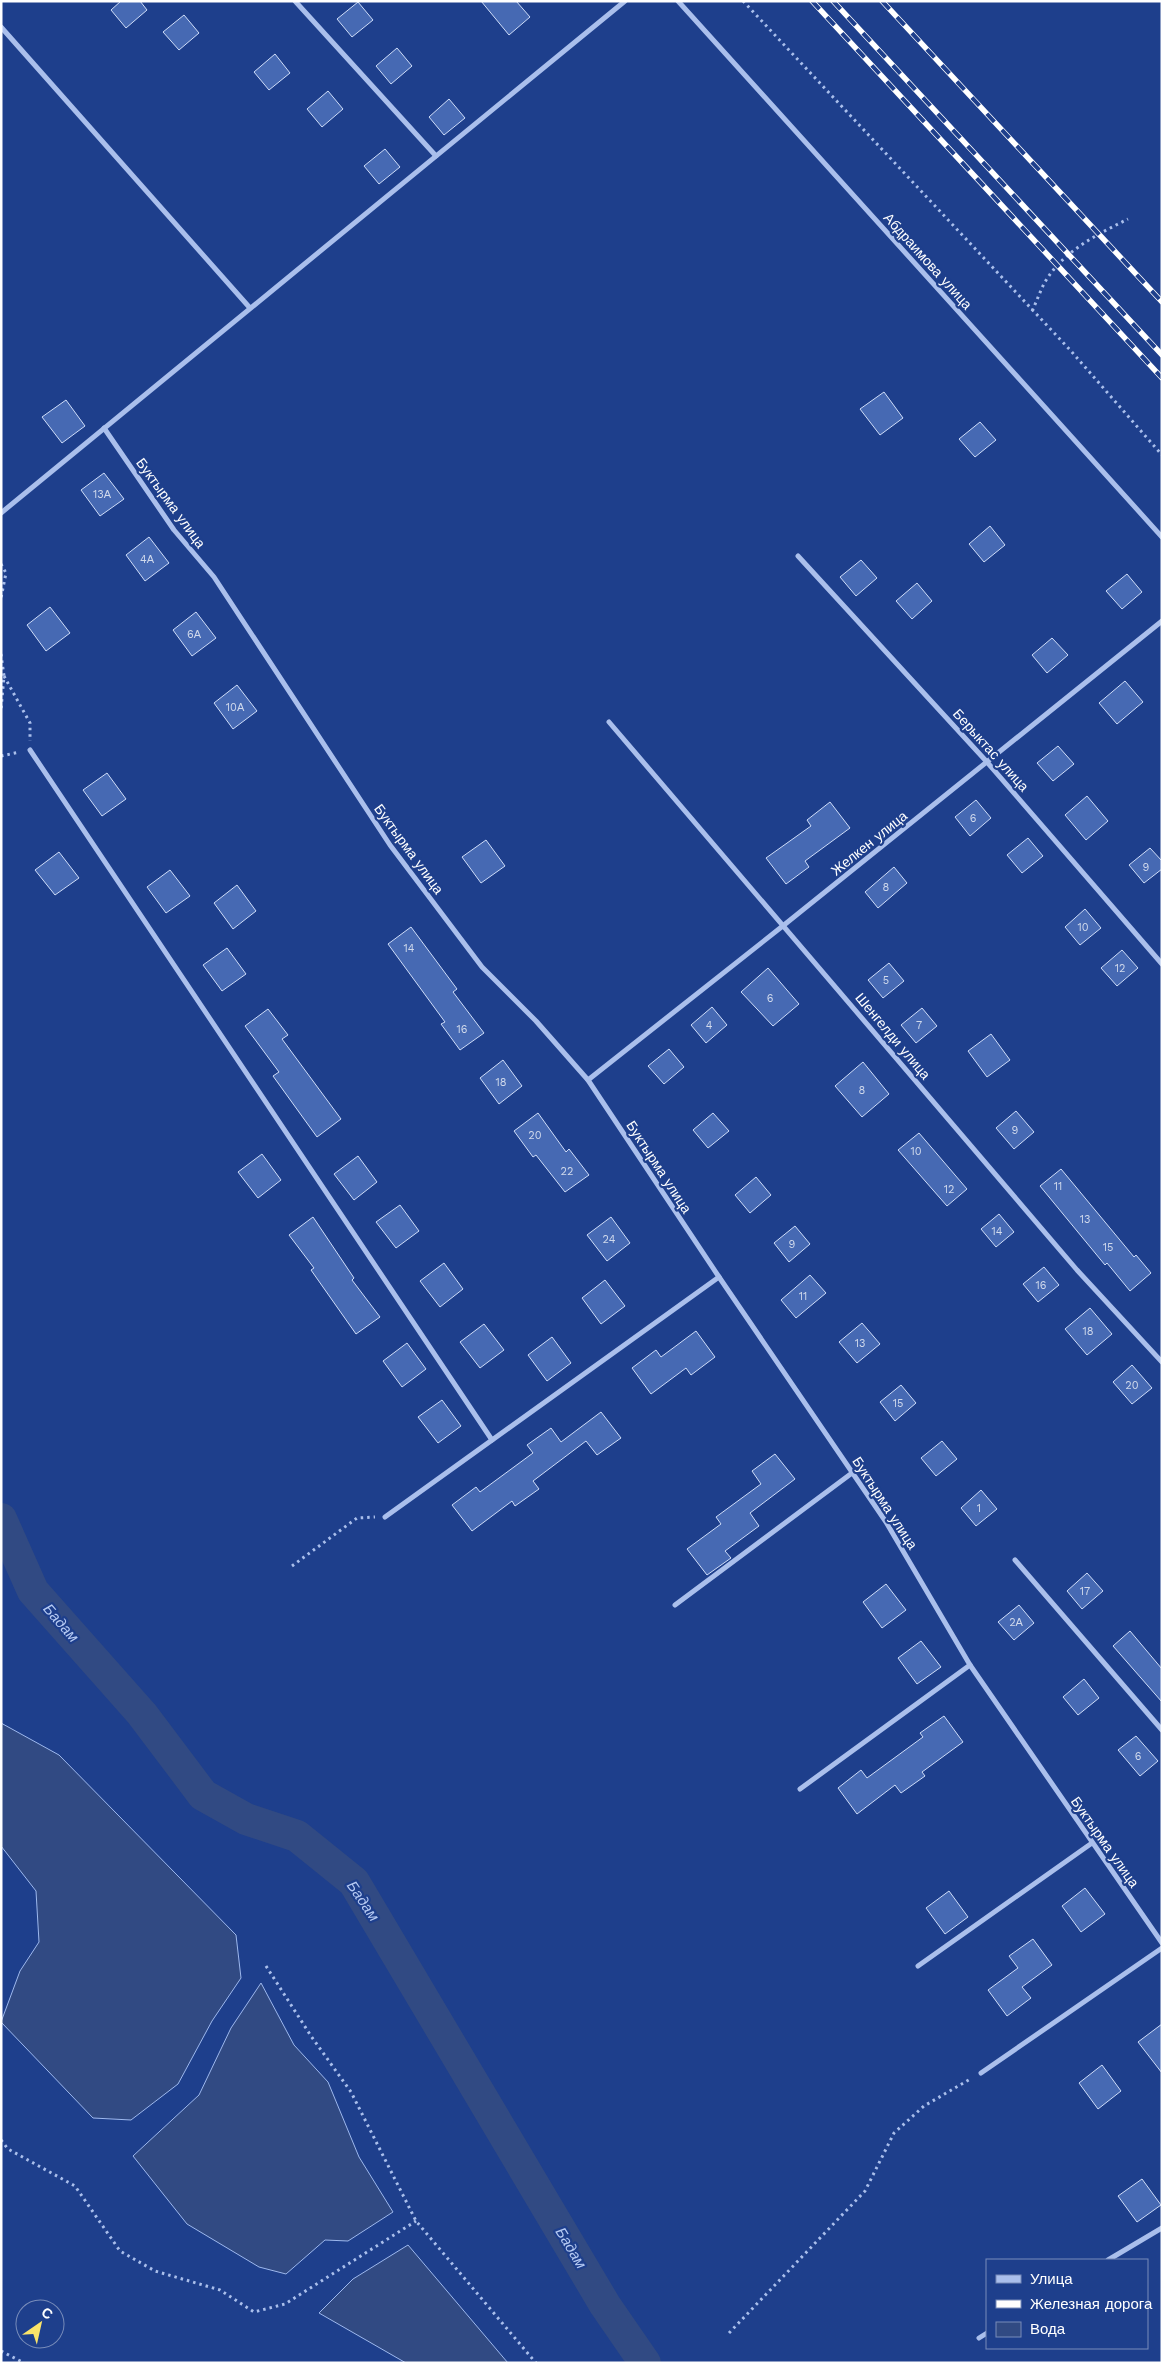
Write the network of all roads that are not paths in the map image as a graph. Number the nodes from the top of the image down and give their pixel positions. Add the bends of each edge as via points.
1 (295, 1) edge
2 (625, 1) edge
3 (678, 1) edge
4 (1, 27) edge
5 (436, 156) junction
6 (250, 308) junction
7 (104, 428) junction
8 (1, 513) edge
9 (1162, 537) edge
10 (798, 556) dead end
11 (1162, 620) edge
12 (609, 722) dead end
13 (30, 750) road end
14 (987, 762) junction
15 (784, 925) junction
16 (1162, 964) edge
17 (588, 1080) junction
18 (718, 1277) junction
19 (1162, 1362) edge
20 (492, 1440) junction
21 (852, 1473) junction
22 (385, 1517) road end
23 (1015, 1560) dead end
24 (675, 1605) dead end
25 (970, 1665) junction
26 (1162, 1730) edge
27 (800, 1789) dead end
28 (1092, 1843) junction
29 (1162, 1943) edge
30 (1162, 1948) edge
31 (918, 1966) dead end
32 (981, 2073) road end
33 (1162, 2228) edge
34 (1110, 2259) edge
35 (986, 2334) edge
36 (979, 2338) dead end

1 - 5 street
2 - 5 street
3 - 9 street, Абдраимова улица
4 - 6 street
5 - 6 street
6 - 7 street
7 - 8 street
7 - 17 street, Буктырма улица via 174,530 214,577 390,845 482,967
10 - 14 street, Берыктас улица
11 - 14 street, Желкен улица
12 - 15 street, Шенгелди улица
13 - 20 street
14 - 15 street, Желкен улица
14 - 16 street, Берыктас улица
15 - 17 street, Желкен улица
15 - 19 street, Шенгелди улица via 1077,1270
17 - 18 street, Буктырма улица
18 - 20 street
18 - 21 street, Буктырма улица
20 - 22 street
21 - 24 street
21 - 25 street, Буктырма улица via 886,1522
23 - 26 street
25 - 27 street
25 - 28 street, Буктырма улица
28 - 29 street, Буктырма улица
28 - 31 street
30 - 32 street
33 - 34 street
35 - 36 street

